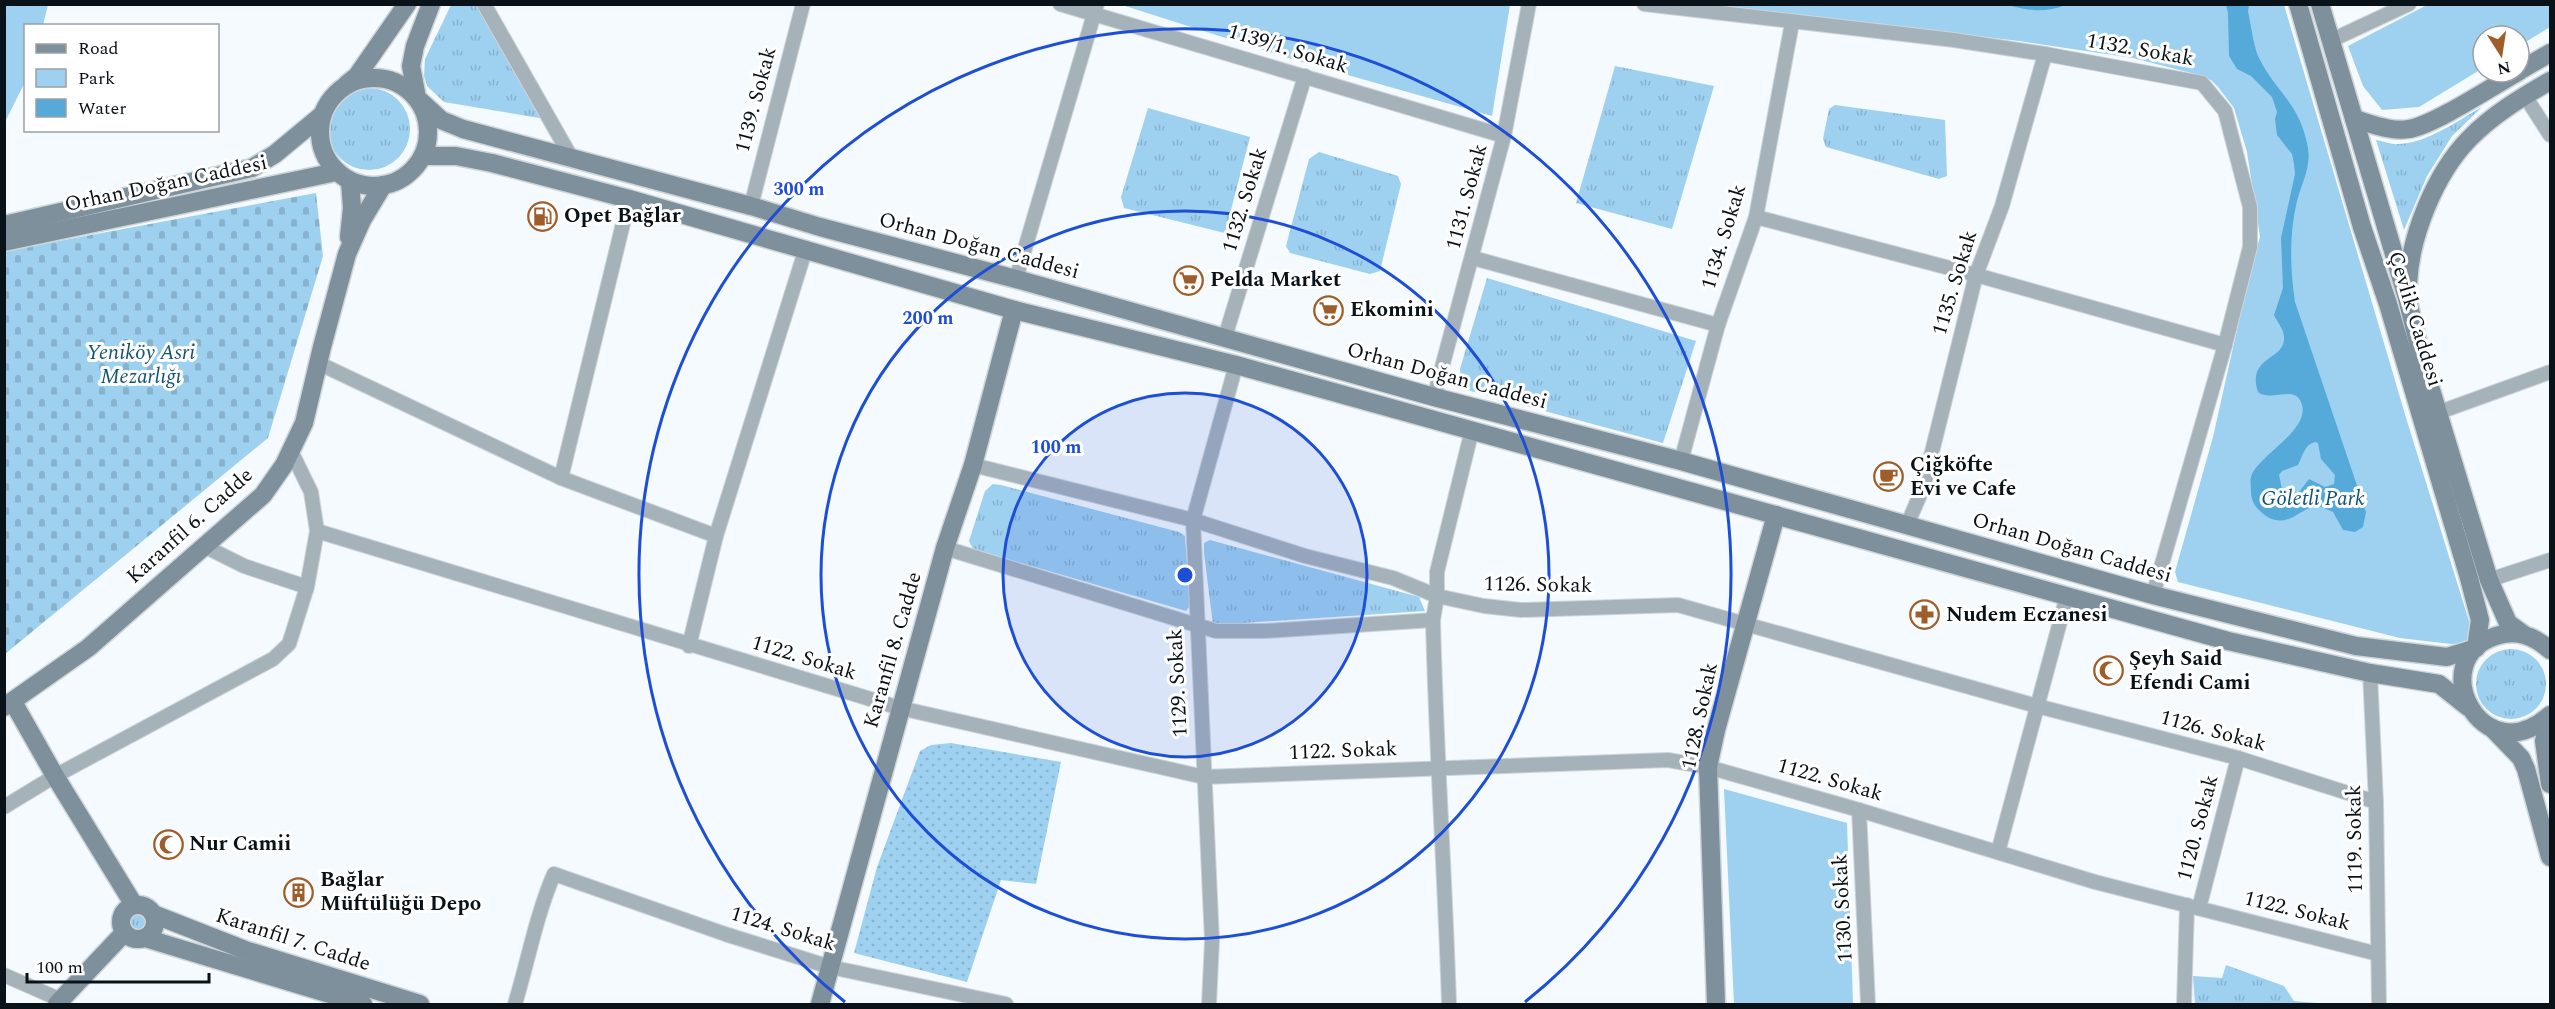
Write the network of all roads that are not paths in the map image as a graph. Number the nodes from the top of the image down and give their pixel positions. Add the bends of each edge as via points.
1 (407, 4) edge
2 (431, 4) edge
3 (484, 4) edge
4 (803, 4) edge
5 (1060, 4) edge
6 (1529, 4) edge
7 (1644, 4) edge
8 (2298, 4) edge
9 (2320, 4) edge
10 (2409, 4) edge
11 (1096, 9) edge
12 (1792, 23) junction
13 (2332, 40) junction
14 (2550, 53) edge
15 (2045, 54) junction
16 (2531, 64) edge
17 (1305, 76) junction
18 (2550, 81) edge
19 (2496, 84) edge
20 (347, 85) junction
21 (2525, 96) junction
22 (417, 98) junction
23 (322, 114) junction
24 (2354, 119) junction
25 (2550, 135) edge
26 (1504, 136) junction
27 (423, 156) junction
28 (571, 158) junction
29 (343, 176) junction
30 (383, 185) junction
31 (629, 199) junction
32 (751, 206) junction
33 (1756, 217) junction
34 (4, 225) edge
35 (4, 242) edge
36 (806, 248) junction
37 (347, 254) junction
38 (1473, 258) junction
39 (1976, 275) junction
40 (1016, 279) junction
41 (2407, 298) junction
42 (1014, 310) junction
43 (1718, 325) junction
44 (1226, 337) junction
45 (2224, 345) junction
46 (318, 363) junction
47 (1236, 365) junction
48 (2550, 372) edge
49 (1434, 397) junction
50 (2438, 413) junction
51 (1472, 430) junction
52 (291, 451) junction
53 (1681, 461) junction
54 (973, 465) junction
55 (561, 478) junction
56 (1776, 514) junction
57 (1193, 520) junction
58 (1907, 525) junction
59 (317, 531) junction
60 (716, 536) junction
61 (204, 546) junction
62 (945, 548) junction
63 (2550, 560) edge
64 (2489, 580) junction
65 (308, 587) junction
66 (2153, 595) junction
67 (1437, 596) junction
68 (2067, 596) junction
69 (1433, 620) junction
70 (1196, 624) junction
71 (1745, 624) junction
72 (2523, 634) junction
73 (689, 646) junction
74 (2476, 648) junction
75 (2550, 650) edge
76 (2370, 673) junction
77 (9, 704) edge
78 (2037, 705) junction
79 (2468, 707) junction
80 (900, 708) junction
81 (2550, 716) edge
82 (2492, 728) junction
83 (2238, 758) junction
84 (1708, 767) junction
85 (1437, 769) junction
86 (55, 776) junction
87 (1204, 777) junction
88 (2550, 783) edge
89 (2376, 802) junction
90 (4, 807) edge
91 (1859, 810) junction
92 (1998, 852) junction
93 (2550, 857) edge
94 (134, 905) junction
95 (2193, 906) junction
96 (153, 914) junction
97 (124, 933) junction
98 (145, 938) junction
99 (2378, 954) junction
100 (830, 967) junction
101 (4, 975) edge
102 (59, 1002) edge
103 (363, 1005) edge
104 (420, 1005) edge
105 (515, 1005) edge
106 (820, 1005) edge
107 (1006, 1005) edge
108 (1209, 1005) edge
109 (1449, 1005) edge
110 (1716, 1005) edge
111 (1868, 1005) edge
112 (2184, 1005) edge
113 (2379, 1005) edge

1 - 20 main road
2 - 22 main road via 411,66
3 - 28 street
4 - 32 street, 1139. Sokak
5 - 11 street, 1139/1. Sokak
6 - 26 street, 1131. Sokak
7 - 12 street, 1132. Sokak
8 - 74 main road, Çevlik Caddesi via 2469,578 2480,620
9 - 13 main road, Çevlik Caddesi
10 - 13 street
11 - 17 street, 1139/1. Sokak
11 - 40 street
12 - 15 street, 1132. Sokak
12 - 33 street, 1134. Sokak
13 - 24 main road, Çevlik Caddesi
14 - 16 main road
15 - 39 street, 1135. Sokak via 2002,206
15 - 45 street, 1132. Sokak via 2202,83 2225,111 2250,207 2250,248
17 - 26 street, 1139/1. Sokak
17 - 44 street, 1132. Sokak
18 - 21 main road
19 - 24 main road via 2411,129 2392,129
20 - 22 main road via 376,78 392,81
20 - 23 main road via 336,93
21 - 25 street
21 - 41 main road via 2468,140 2445,171 2418,228 2409,261
22 - 27 main road via 428,126
22 - 28 main road, Orhan Doğan Caddesi via 441,120 463,129
23 - 29 main road via 321,145 327,159
23 - 34 main road via 252,168
24 - 41 main road, Çevlik Caddesi
26 - 38 street, 1131. Sokak
27 - 30 main road via 413,170
27 - 31 main road via 456,156 492,163
28 - 32 main road, Orhan Doğan Caddesi
29 - 30 main road via 366,186
29 - 35 main road, Orhan Doğan Caddesi
29 - 37 main road via 352,208
30 - 37 main road
31 - 36 main road
31 - 55 street
32 - 40 main road, Orhan Doğan Caddesi
33 - 39 street
33 - 43 street, 1134. Sokak
36 - 42 main road
36 - 60 street
37 - 46 main road, Karanfil 6. Cadde
38 - 43 street
38 - 49 street, 1131. Sokak
39 - 45 street
39 - 58 street, 1135. Sokak via 1923,488
40 - 44 main road, Orhan Doğan Caddesi
41 - 50 main road, Çevlik Caddesi
42 - 47 main road
42 - 54 main road, Karanfil 8. Cadde
43 - 53 street, 1134. Sokak
44 - 49 main road, Orhan Doğan Caddesi
45 - 66 street, 1132. Sokak
46 - 52 main road, Karanfil 6. Cadde via 304,423
46 - 55 street
47 - 51 main road
47 - 57 street, 1129. Sokak
48 - 50 street
49 - 53 main road, Orhan Doğan Caddesi
50 - 64 main road, Çevlik Caddesi
51 - 56 main road
51 - 67 street via 1437,572
52 - 59 street via 311,492
52 - 61 main road, Karanfil 6. Cadde via 263,495
53 - 58 main road, Orhan Doğan Caddesi
54 - 57 street, 1126. Sokak
54 - 62 main road, Karanfil 8. Cadde
55 - 60 street
56 - 68 main road
56 - 71 main road, 1128. Sokak
57 - 67 street, 1126. Sokak via 1393,578
57 - 70 street, 1129. Sokak
58 - 66 main road, Orhan Doğan Caddesi
59 - 65 street
59 - 73 street, 1122. Sokak
60 - 73 street
61 - 65 street via 244,566
61 - 77 main road, Karanfil 6. Cadde via 88,648
62 - 70 street
62 - 80 main road, Karanfil 8. Cadde
63 - 64 street
64 - 72 main road, Çevlik Caddesi via 2508,623
65 - 86 street via 289,644 273,658
66 - 74 main road, Orhan Doğan Caddesi via 2366,648 2447,657
67 - 69 street
67 - 71 street, 1126. Sokak via 1521,610 1678,605
68 - 76 main road via 2228,641
68 - 78 street
69 - 70 street via 1266,631 1216,631
69 - 85 street
70 - 87 street, 1129. Sokak
71 - 78 street, 1126. Sokak
71 - 84 main road, 1128. Sokak
72 - 74 main road, Orhan Doğan Caddesi via 2489,638
72 - 75 main road, Çevlik Caddesi
73 - 80 street, 1122. Sokak
74 - 79 main road via 2462,676
76 - 79 main road via 2439,684
76 - 89 street, 1119. Sokak
77 - 86 main road
78 - 83 street, 1126. Sokak
78 - 92 street
79 - 82 main road via 2478,720
80 - 87 street, 1122. Sokak
80 - 100 main road, Karanfil 8. Cadde
81 - 82 main road via 2523,732
81 - 88 main road via 2544,741
82 - 93 main road via 2521,758 2526,769
83 - 89 street, 1126. Sokak
83 - 95 street, 1120. Sokak
84 - 85 street, 1122. Sokak via 1668,760
84 - 91 street, 1122. Sokak
84 - 110 main road, 1128. Sokak
85 - 87 street, 1122. Sokak
85 - 109 street
86 - 90 street
86 - 94 main road
87 - 108 street, 1129. Sokak via 1212,941
89 - 99 street, 1119. Sokak
91 - 92 street, 1122. Sokak
91 - 111 street, 1130. Sokak
92 - 95 street, 1122. Sokak via 2095,882
94 - 96 main road via 145,906
94 - 97 main road via 121,916
95 - 99 street, 1122. Sokak
95 - 112 street, 1120. Sokak
96 - 98 main road via 155,925
96 - 104 main road, Karanfil 7. Cadde via 245,950
97 - 98 main road via 134,939
97 - 102 main road
98 - 103 main road, Karanfil 7. Cadde
99 - 113 street, 1119. Sokak
100 - 105 street, 1124. Sokak via 554,873 541,905
100 - 106 main road, Karanfil 8. Cadde
100 - 107 street, 1124. Sokak
101 - 102 street

